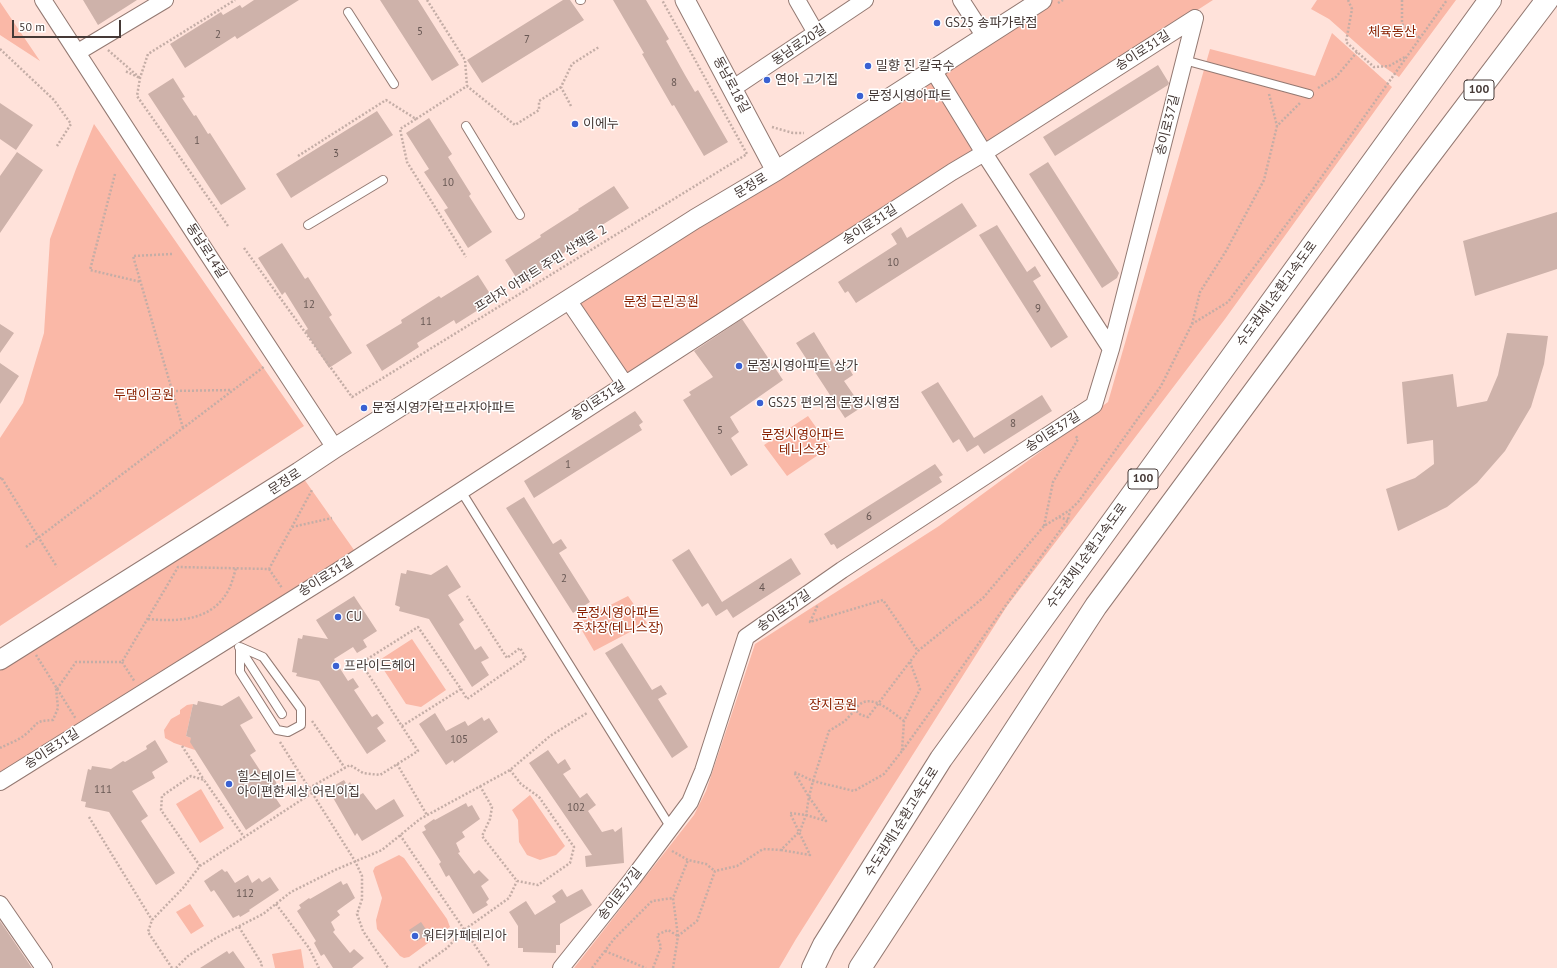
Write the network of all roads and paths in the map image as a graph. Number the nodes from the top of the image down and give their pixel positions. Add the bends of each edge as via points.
1 (43, 0) edge
2 (165, 0) edge
3 (235, 0) edge
4 (427, 0) edge
5 (662, 0) edge
6 (685, 0) edge
7 (797, 0) edge
8 (865, 0) edge
9 (961, 0) edge
10 (1042, 0) edge
11 (1348, 0) edge
12 (1402, 0) edge
13 (1447, 0) edge
14 (1490, 0) edge
15 (1536, 0) edge
16 (1548, 0) edge
17 (348, 12) dead end
18 (1195, 18) joint
19 (816, 33) junction
20 (985, 37) junction
21 (1420, 38) junction
22 (98, 40) junction
23 (599, 47) dead end
24 (0, 49) edge
25 (78, 52) junction
26 (1357, 52) junction
27 (1407, 56) junction
28 (1184, 60) junction
29 (125, 70) dead end
30 (933, 70) junction
31 (140, 78) junction
32 (1265, 82) junction
33 (394, 84) dead end
34 (467, 86) junction
35 (561, 87) junction
36 (732, 89) junction
37 (1309, 94) junction
38 (571, 106) dead end
39 (416, 119) junction
40 (466, 126) dead end
41 (1277, 126) junction
42 (57, 146) dead end
43 (984, 153) junction
44 (298, 156) dead end
45 (776, 171) junction
46 (115, 174) dead end
47 (383, 180) dead end
48 (1410, 181) junction
49 (520, 215) dead end
50 (308, 225) dead end
51 (228, 226) dead end
52 (244, 248) dead end
53 (172, 254) dead end
54 (466, 257) dead end
55 (141, 282) junction
56 (568, 300) junction
57 (1192, 324) junction
58 (1111, 350) junction
59 (276, 358) junction
60 (625, 384) junction
61 (233, 390) junction
62 (172, 392) junction
63 (1066, 424) junction
64 (183, 428) junction
65 (335, 448) junction
66 (0, 479) edge
67 (312, 490) dead end
68 (461, 491) junction
69 (1070, 510) junction
70 (1058, 517) junction
71 (332, 518) dead end
72 (1068, 520) junction
73 (1044, 526) junction
74 (291, 528) junction
75 (39, 538) junction
76 (26, 546) dead end
77 (57, 567) dead end
78 (236, 568) junction
79 (269, 569) junction
80 (808, 594) junction
81 (467, 596) dead end
82 (290, 600) junction
83 (148, 618) junction
84 (236, 642) junction
85 (28, 643) junction
86 (918, 651) junction
87 (0, 660) edge
88 (122, 662) junction
89 (910, 662) junction
90 (57, 688) junction
91 (461, 689) junction
92 (142, 692) junction
93 (878, 703) junction
94 (596, 708) junction
95 (855, 710) junction
96 (282, 714) dead end
97 (904, 721) junction
98 (402, 726) junction
99 (82, 730) junction
100 (276, 736) dead end
101 (182, 746) dead end
102 (0, 748) edge
103 (902, 751) junction
104 (397, 764) junction
105 (510, 770) junction
106 (204, 780) junction
107 (813, 781) junction
108 (0, 782) edge
109 (480, 786) junction
110 (309, 788) junction
111 (312, 793) junction
112 (809, 797) junction
113 (427, 815) junction
114 (806, 815) junction
115 (89, 817) dead end
116 (671, 828) junction
117 (800, 831) junction
118 (400, 835) junction
119 (244, 837) junction
120 (660, 843) junction
121 (781, 850) junction
122 (688, 860) junction
123 (355, 861) junction
124 (200, 866) junction
125 (715, 871) junction
126 (517, 881) junction
127 (673, 898) junction
128 (0, 904) edge
129 (276, 904) junction
130 (152, 920) junction
131 (239, 927) junction
132 (464, 930) junction
133 (678, 936) junction
134 (605, 951) junction
135 (489, 966) dead end
136 (44, 968) edge
137 (172, 968) edge
138 (176, 968) edge
139 (261, 968) edge
140 (319, 968) edge
141 (388, 968) edge
142 (419, 968) edge
143 (561, 968) edge
144 (592, 968) edge
145 (646, 968) edge
146 (653, 968) edge
147 (673, 968) edge
148 (813, 968) edge
149 (860, 968) edge

1 - 25 street, 동남로14길
2 - 22 street
3 - 31 path via 148,54
4 - 34 path via 465,60
5 - 52 path, 프라자 아파트 주민 산책로 2 via 747,154 352,397
6 - 36 street, 동남로18길
7 - 19 street
8 - 19 street, 동남로20길
9 - 20 street
10 - 20 street, 문정로
11 - 26 path via 1352,9 1346,42
12 - 21 path via 1402,24
13 - 21 path
14 - 148 highway, 수도권제1순환고속도로 / 100 via 941,760 824,945
15 - 48 highway, 100
16 - 48 highway, 100
17 - 33 lane
18 - 28 street, 송이로37길
18 - 43 street, 송이로31길
19 - 36 street, 동남로20길
20 - 30 street, 문정로
21 - 27 path
22 - 25 street
22 - 31 path
23 - 35 path via 572,64
24 - 42 path via 54,100 70,124
25 - 59 street, 동남로14길
26 - 27 path via 1374,67 1389,66
26 - 37 path via 1336,77
27 - 57 path via 1313,189 1228,302
28 - 32 lane
28 - 58 street, 송이로37길
29 - 31 path
30 - 43 street
30 - 45 street, 문정로
31 - 51 path via 137,96
32 - 37 lane
32 - 41 path
34 - 35 path via 514,125 539,110 539,101
34 - 39 path
35 - 38 path
36 - 45 street, 동남로18길
37 - 41 path
39 - 44 path via 386,100
39 - 54 path via 400,129 406,162
40 - 49 lane
41 - 57 path via 1264,180 1226,251 1200,292
43 - 58 street
43 - 60 street, 송이로31길
45 - 56 street, 문정로
46 - 55 path via 90,270
47 - 50 lane
48 - 149 highway, 100 via 1096,606
53 - 55 path via 133,256
55 - 62 path
56 - 60 street
56 - 65 street, 문정로
57 - 69 path via 1161,386
58 - 63 street, 송이로37길 via 1094,405
59 - 61 path
59 - 65 street, 동남로14길
60 - 68 street, 송이로31길
61 - 62 path
61 - 64 path
62 - 64 path
63 - 73 path via 1078,439 1053,482
63 - 80 street, 송이로37길
64 - 75 path
65 - 85 street, 문정로
66 - 75 path via 1,477
67 - 74 path
68 - 82 street, 송이로31길
68 - 94 lane
69 - 70 path
69 - 72 path
70 - 72 path
70 - 73 path
71 - 74 path
72 - 103 path
73 - 86 path via 983,598
74 - 79 path
75 - 76 path
75 - 77 path
78 - 79 path
78 - 83 path via 229,589 217,605 201,615 167,621
78 - 83 path via 178,567
79 - 82 path
80 - 86 path via 817,607 810,622 883,600
80 - 116 street, 송이로37길 via 746,637 693,796
81 - 91 path via 507,658 520,648 526,658 467,699
82 - 84 street, 송이로31길
83 - 88 path
84 - 84 lane via 240,672 277,730 288,732 301,724 301,709 263,657
84 - 92 street, 송이로31길
84 - 96 lane
85 - 87 street, 문정로
85 - 90 path
86 - 89 path
88 - 90 path via 76,662
88 - 92 path
89 - 93 path
89 - 97 path via 920,689
90 - 99 path
90 - 102 path via 58,708 53,720 39,721 25,734
91 - 98 path
91 - 98 path via 418,626 362,663
92 - 99 street, 송이로31길
93 - 95 path via 867,700 859,703
93 - 95 path via 868,717
93 - 97 path
94 - 105 path via 550,736
94 - 116 lane
95 - 107 path via 845,721 829,731
97 - 103 path
98 - 104 path via 418,752
99 - 108 street, 송이로31길
100 - 110 path
101 - 106 path
103 - 107 path via 884,774 854,791
104 - 110 path via 380,775 363,773 350,765
104 - 113 path
105 - 109 path
105 - 126 path via 521,784 539,797 574,847 570,864 538,885
106 - 119 path
106 - 124 path via 192,776 162,796 161,810
107 - 112 path
107 - 112 path via 794,772
109 - 113 path
109 - 126 path via 492,807 490,819 482,836
110 - 111 path
111 - 119 path
111 - 123 path
112 - 114 path
112 - 114 path via 826,821
113 - 118 path
114 - 117 path
114 - 117 path via 790,813
115 - 130 path
116 - 120 street, 송이로37길
117 - 121 path
117 - 121 path via 810,855
118 - 123 path via 382,850
118 - 132 path
119 - 124 path
120 - 122 path
120 - 143 street, 송이로37길
121 - 125 path via 762,849 737,866
122 - 125 path via 706,864
122 - 127 path
123 - 129 path via 290,892
123 - 141 path via 362,876 362,898 357,914 363,931
124 - 130 path
125 - 133 path via 697,921
126 - 132 path via 509,898
127 - 133 path
127 - 134 path via 652,901
128 - 136 street
129 - 131 path
129 - 140 path via 309,948
130 - 137 path via 148,932
131 - 138 path via 188,956
131 - 139 path via 262,964
132 - 135 path
132 - 142 path via 447,948
133 - 146 path via 668,930 657,935 661,947
133 - 147 path
134 - 144 path
134 - 145 path

